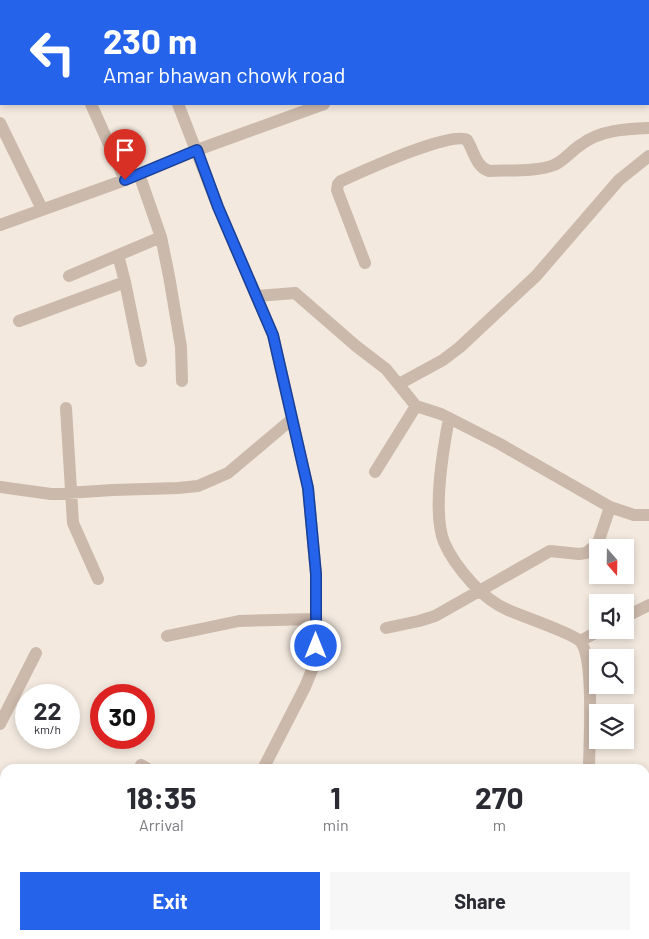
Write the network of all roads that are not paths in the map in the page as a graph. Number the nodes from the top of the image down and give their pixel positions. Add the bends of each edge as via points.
1 (240, 0) edge
2 (248, 0) edge
3 (91, 105) edge
4 (178, 105) edge
5 (321, 105) edge
6 (0, 123) edge
7 (649, 128) edge
8 (197, 150) junction
9 (649, 156) edge
10 (139, 174) junction
11 (125, 180) junction
12 (42, 209) junction
13 (0, 225) edge
14 (161, 237) junction
15 (118, 255) junction
16 (365, 263) dead end
17 (69, 276) dead end
18 (125, 282) junction
19 (257, 296) junction
20 (19, 321) dead end
21 (141, 361) dead end
22 (182, 381) dead end
23 (399, 384) junction
24 (416, 406) junction
25 (66, 408) dead end
26 (449, 418) junction
27 (292, 419) junction
28 (375, 472) dead end
29 (0, 487) edge
30 (72, 493) junction
31 (610, 507) junction
32 (649, 515) edge
33 (98, 580) dead end
34 (480, 592) junction
35 (649, 605) edge
36 (634, 612) edge
37 (316, 619) junction
38 (386, 628) dead end
39 (167, 636) dead end
40 (589, 636) edge
41 (580, 641) junction
42 (36, 653) dead end
43 (0, 724) edge
44 (265, 764) edge
45 (589, 764) edge

1 - 2 street
3 - 11 street
4 - 8 street
5 - 8 street
6 - 12 street
7 - 16 street via 621,130 594,137 556,164 524,170 484,170 467,140 457,138 420,148 341,181 337,190
8 - 10 street
8 - 19 street
9 - 23 street via 619,180 536,276 460,347
10 - 11 street
10 - 14 street
11 - 12 street
12 - 13 street
14 - 15 street
14 - 22 street via 181,347
15 - 17 street
15 - 18 street
18 - 20 street
18 - 21 street
19 - 23 street via 295,293 386,369
19 - 27 street via 273,335
23 - 24 street
24 - 26 street
24 - 28 street
25 - 30 street
26 - 31 street
26 - 34 street via 439,509 444,541 464,574
27 - 30 street via 228,473 198,486
27 - 37 street via 308,488 316,574
29 - 30 street via 50,494
30 - 33 street via 73,524
31 - 32 street via 634,515
31 - 34 street via 598,543 586,553 550,551
34 - 38 street via 435,616
34 - 41 street via 500,607
35 - 36 street
37 - 39 street via 239,620
37 - 44 street via 312,670
40 - 41 street
41 - 45 street via 589,674
42 - 43 street

